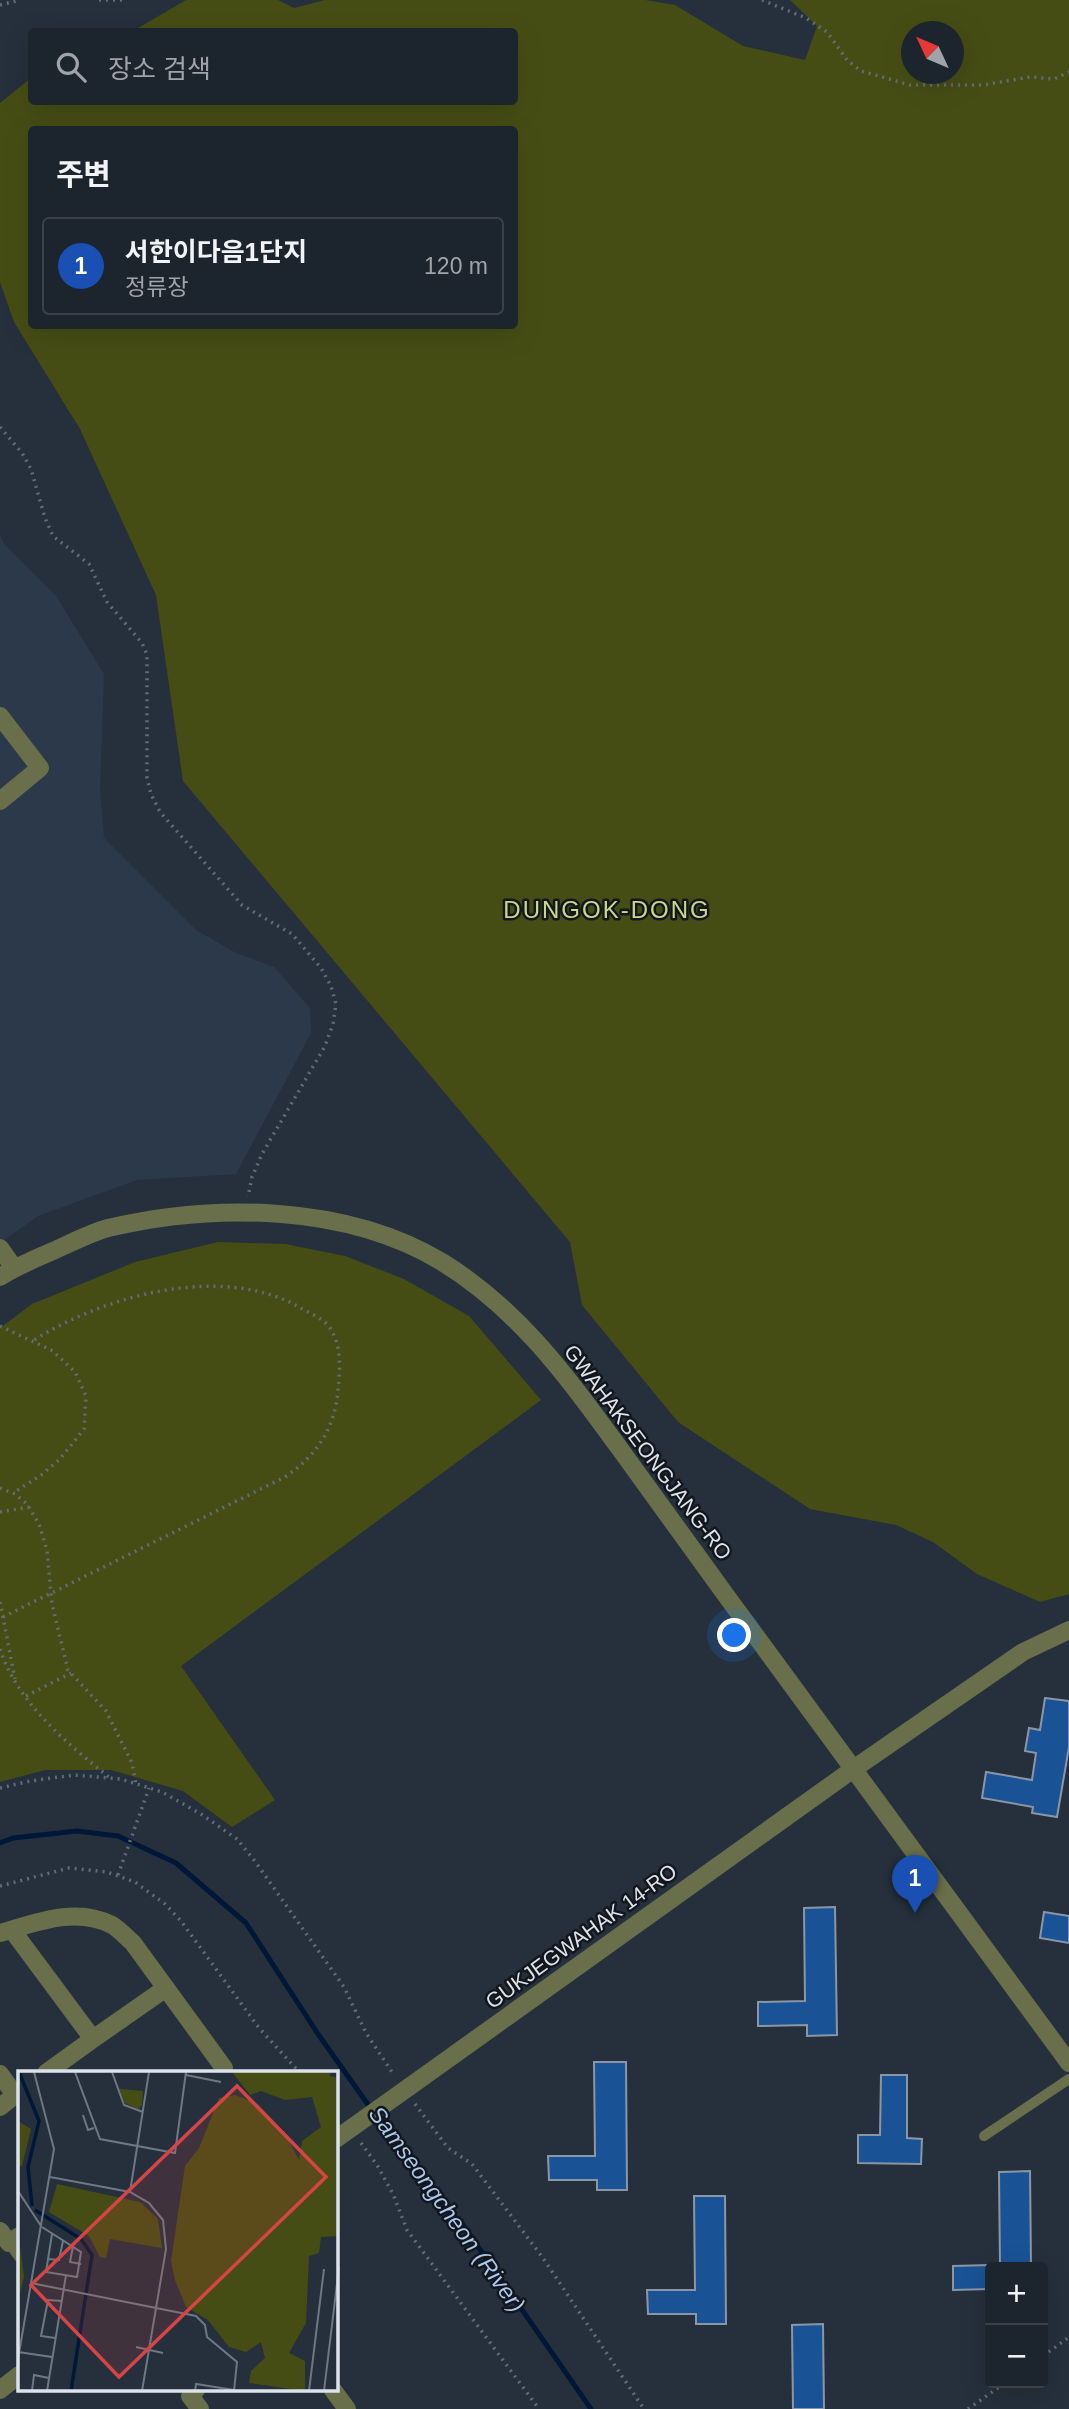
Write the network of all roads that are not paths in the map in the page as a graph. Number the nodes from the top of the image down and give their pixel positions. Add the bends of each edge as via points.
1 (0, 716) edge
2 (0, 801) edge
3 (0, 1248) edge
4 (7, 1272) edge
5 (1069, 1630) edge
6 (852, 1770) junction
7 (6, 1932) edge
8 (166, 1988) junction
9 (93, 2039) junction
10 (1069, 2063) edge
11 (49, 2071) edge
12 (223, 2071) edge
13 (0, 2074) edge
14 (1069, 2079) edge
15 (17, 2094) edge
16 (0, 2107) edge
17 (984, 2136) dead end
18 (338, 2138) edge
19 (18, 2376) edge
20 (0, 2390) edge
21 (194, 2392) edge
22 (334, 2392) edge
23 (200, 2409) edge
24 (347, 2409) edge

1 - 2 street via 40,768
3 - 4 street
4 - 6 street, GWAHAKSEONGJANG-RO via 105,1229 193,1214 276,1213 310,1218 380,1234 442,1262 508,1311 574,1386
5 - 6 street, GUKJEGWAHAK 14-RO via 1023,1652
6 - 10 street, GWAHAKSEONGJANG-RO
6 - 18 street, GUKJEGWAHAK 14-RO, bridge
7 - 8 street via 68,1916 93,1917 132,1942
7 - 9 street
8 - 9 street
8 - 12 street
9 - 11 street
13 - 15 street
14 - 17 lane
15 - 16 street
19 - 20 street
21 - 23 street via 190,2396
22 - 24 street

